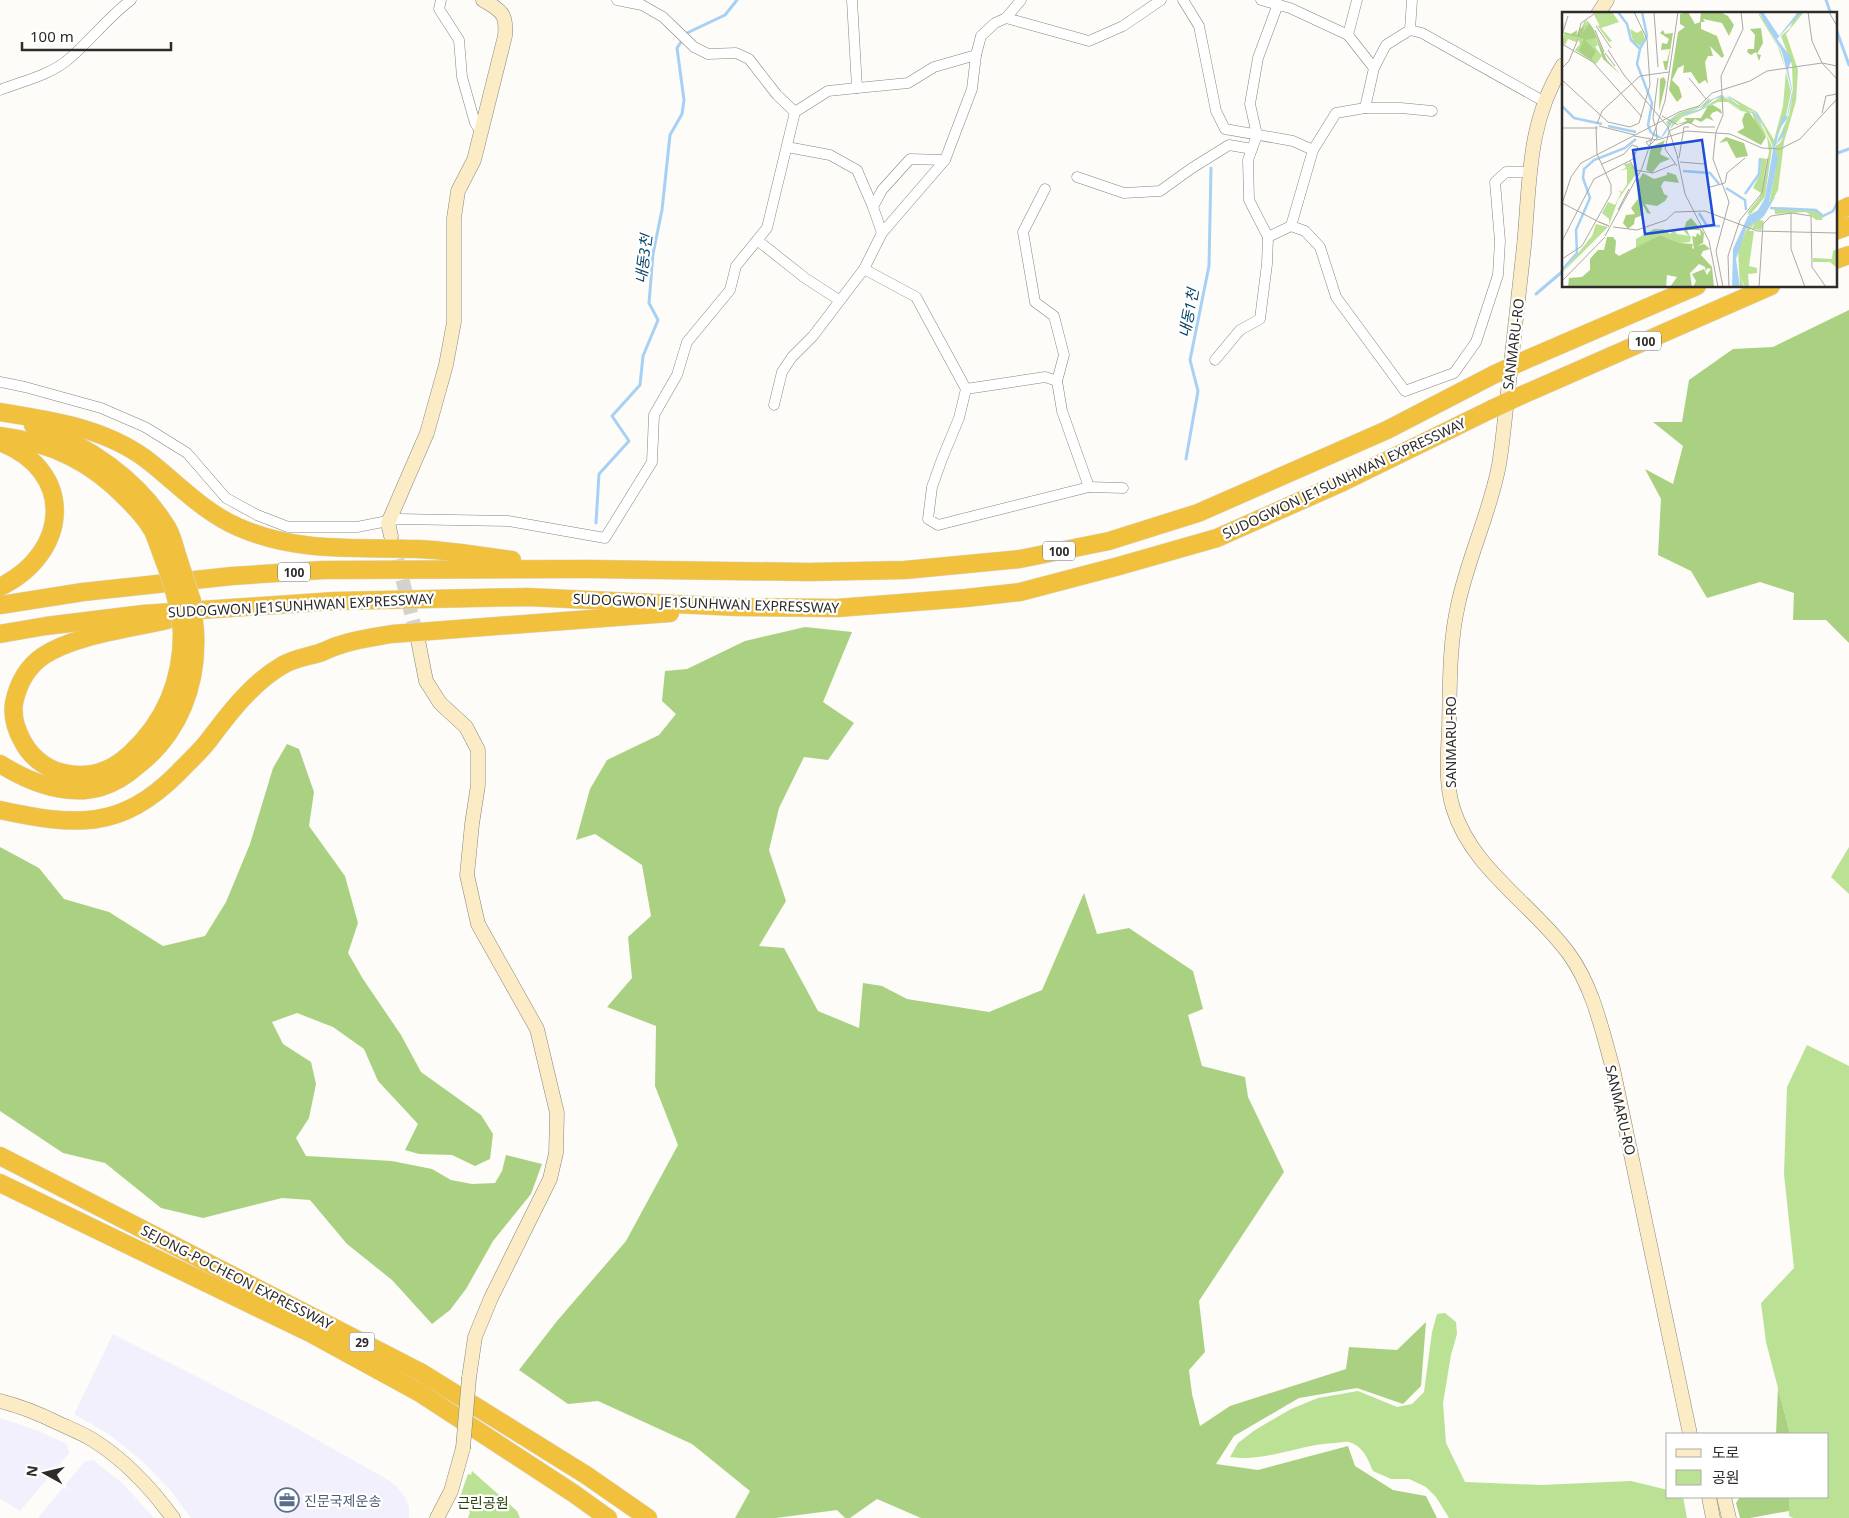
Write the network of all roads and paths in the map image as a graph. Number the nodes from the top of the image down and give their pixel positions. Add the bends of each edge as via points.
1 (130, 0) edge
2 (442, 0) edge
3 (483, 0) edge
4 (617, 0) edge
5 (852, 0) edge
6 (1021, 0) edge
7 (1161, 0) edge
8 (1183, 0) edge
9 (1260, 0) edge
10 (1357, 0) edge
11 (1412, 0) edge
12 (1608, 0) edge
13 (1278, 4) junction
14 (1292, 4) edge
15 (1599, 12) edge
16 (1006, 18) junction
17 (1410, 30) junction
18 (1348, 35) junction
19 (976, 55) junction
20 (1562, 66) edge
21 (1374, 68) junction
22 (857, 88) junction
23 (0, 90) edge
24 (1545, 102) junction
25 (1365, 108) junction
26 (1432, 111) dead end
27 (795, 112) junction
28 (481, 132) junction
29 (1257, 135) junction
30 (787, 147) junction
31 (1252, 149) junction
32 (1313, 150) junction
33 (945, 160) junction
34 (1528, 172) junction
35 (1077, 177) dead end
36 (1045, 189) dead end
37 (1849, 206) edge
38 (873, 207) junction
39 (1836, 212) edge
40 (1291, 226) junction
41 (1849, 226) edge
42 (1836, 231) edge
43 (882, 233) junction
44 (1268, 237) junction
45 (757, 240) junction
46 (1849, 255) edge
47 (1836, 260) edge
48 (864, 269) junction
49 (1692, 288) edge
50 (1766, 288) edge
51 (839, 300) junction
52 (1215, 360) dead end
53 (1057, 381) junction
54 (0, 382) edge
55 (966, 389) junction
56 (774, 405) dead end
57 (0, 413) edge
58 (0, 436) edge
59 (0, 442) edge
60 (1089, 487) junction
61 (1123, 488) dead end
62 (390, 529) junction
63 (171, 559) junction
64 (589, 568) junction
65 (0, 586) edge
66 (0, 606) edge
67 (738, 607) junction
68 (221, 608) junction
69 (188, 632) junction
70 (0, 634) edge
71 (418, 640) tunnel mouth
72 (0, 764) edge
73 (0, 810) edge
74 (0, 1156) edge
75 (0, 1183) edge
76 (0, 1401) edge
77 (1690, 1433) edge
78 (586, 1475) junction
79 (573, 1493) junction
80 (1700, 1498) edge
81 (1708, 1498) edge
82 (1724, 1498) edge
83 (173, 1518) edge
84 (437, 1518) edge
85 (598, 1518) edge
86 (608, 1518) edge
87 (648, 1518) edge
88 (662, 1518) edge
89 (1704, 1518) edge
90 (1713, 1518) edge
91 (1729, 1518) edge

1 - 23 street via 69,60 49,72
2 - 28 street via 439,9 459,40 462,77 475,123
3 - 28 street via 501,10 506,22 506,36
4 - 27 street via 642,5 663,17 694,47 708,54 736,53 749,59 777,96
5 - 22 street
6 - 16 street
7 - 16 street via 1123,26 1089,41
8 - 29 street via 1199,26 1216,111 1225,129
9 - 13 street
10 - 18 street
11 - 17 street
12 - 15 street
13 - 14 street
13 - 29 street via 1258,58 1250,104
14 - 18 street
16 - 19 street via 981,36
17 - 21 street via 1386,45
17 - 24 street via 1422,33
18 - 21 street
19 - 22 street via 934,67 908,83
19 - 33 street via 972,89
20 - 24 street, SANMARU-RO
21 - 25 street
22 - 27 street via 828,91
24 - 34 street, SANMARU-RO
25 - 26 street
25 - 32 street via 1336,113
27 - 30 street
28 - 62 street via 474,160 458,191 454,218 454,322 446,365 427,433
29 - 31 street
29 - 32 street via 1292,141
30 - 38 street via 830,155 857,170
30 - 45 street via 767,228
31 - 35 street via 1229,145 1160,191 1124,193
31 - 44 street via 1248,160 1249,200
32 - 40 street
33 - 38 street via 910,159 882,190
33 - 43 street
34 - 40 street via 1506,172 1495,182 1500,241 1498,275 1476,342 1454,372 1405,391 1336,297 1320,247 1305,231
34 - 77 street, SANMARU-RO via 1518,299 1498,466 1457,607 1450,698 1450,794 1458,822 1478,856 1547,927 1570,955 1586,984 1613,1069
36 - 53 street via 1023,232 1035,302 1054,316 1064,355
37 - 39 highway
38 - 43 street
40 - 44 street
41 - 42 highway
43 - 48 street
44 - 52 street via 1260,319 1240,330
45 - 51 street
45 - 62 street via 736,266 730,290 688,342 677,375 654,415 652,462 605,538 508,521 398,520
46 - 47 highway
48 - 51 street
48 - 55 street via 916,297
49 - 64 highway, SUDOGWON JE1SUNHWAN EXPRESSWAY / 100, bridge via 1523,361 1387,430 1198,514 1109,541 1020,559 905,570 809,572
50 - 67 highway, SUDOGWON JE1SUNHWAN EXPRESSWAY / 100, bridge via 1520,396 1343,482 1216,538 1020,592 837,608
51 - 56 street via 782,372
53 - 55 street via 1045,377
53 - 60 street via 1062,411
54 - 62 street via 100,408 145,427 186,453 226,498 288,527
55 - 60 street via 960,418 932,487 928,519 938,525
57 - 63 highway via 78,444 127,480 169,531
57 - 64 highway via 50,420 120,442 209,510 236,527 268,538 304,546 420,549
58 - 63 highway via 54,448 95,471 134,506
59 - 65 highway via 24,453 42,472 55,512 50,539 43,552 24,573
60 - 61 street
63 - 69 highway, bridge via 180,614
64 - 66 highway, SUDOGWON JE1SUNHWAN EXPRESSWAY / 100 via 323,570 83,592
67 - 68 highway, SUDOGWON JE1SUNHWAN EXPRESSWAY / 100 via 526,597 390,599
67 - 73 highway via 392,634 355,641 283,665 242,699 202,748 165,786 135,807 111,817 84,822 44,820
68 - 69 highway via 95,636 44,655 26,672 13,707 15,725 26,747 45,766 74,775 107,770 125,759 160,721 178,674
68 - 70 highway, SUDOGWON JE1SUNHWAN EXPRESSWAY / 100 via 143,614
69 - 72 highway via 195,653 192,679 177,722 154,753 129,773 101,787 75,790 40,784
71 - 84 street, bridge via 426,681 440,703 466,727 478,750 478,785 467,875 478,924 537,1029 556,1113 556,1153 550,1179 475,1337 463,1448 451,1491
74 - 78 highway, SEJONG-POCHEON EXPRESSWAY / 29 via 422,1373
75 - 79 highway, SEJONG-POCHEON EXPRESSWAY / 29 via 328,1343 420,1393
76 - 83 street via 41,1415 92,1439 136,1475
78 - 87 highway, SEJONG-POCHEON EXPRESSWAY / 29
78 - 88 highway
79 - 85 highway
79 - 86 highway, SEJONG-POCHEON EXPRESSWAY / 29
80 - 89 street
81 - 90 street
82 - 91 street

